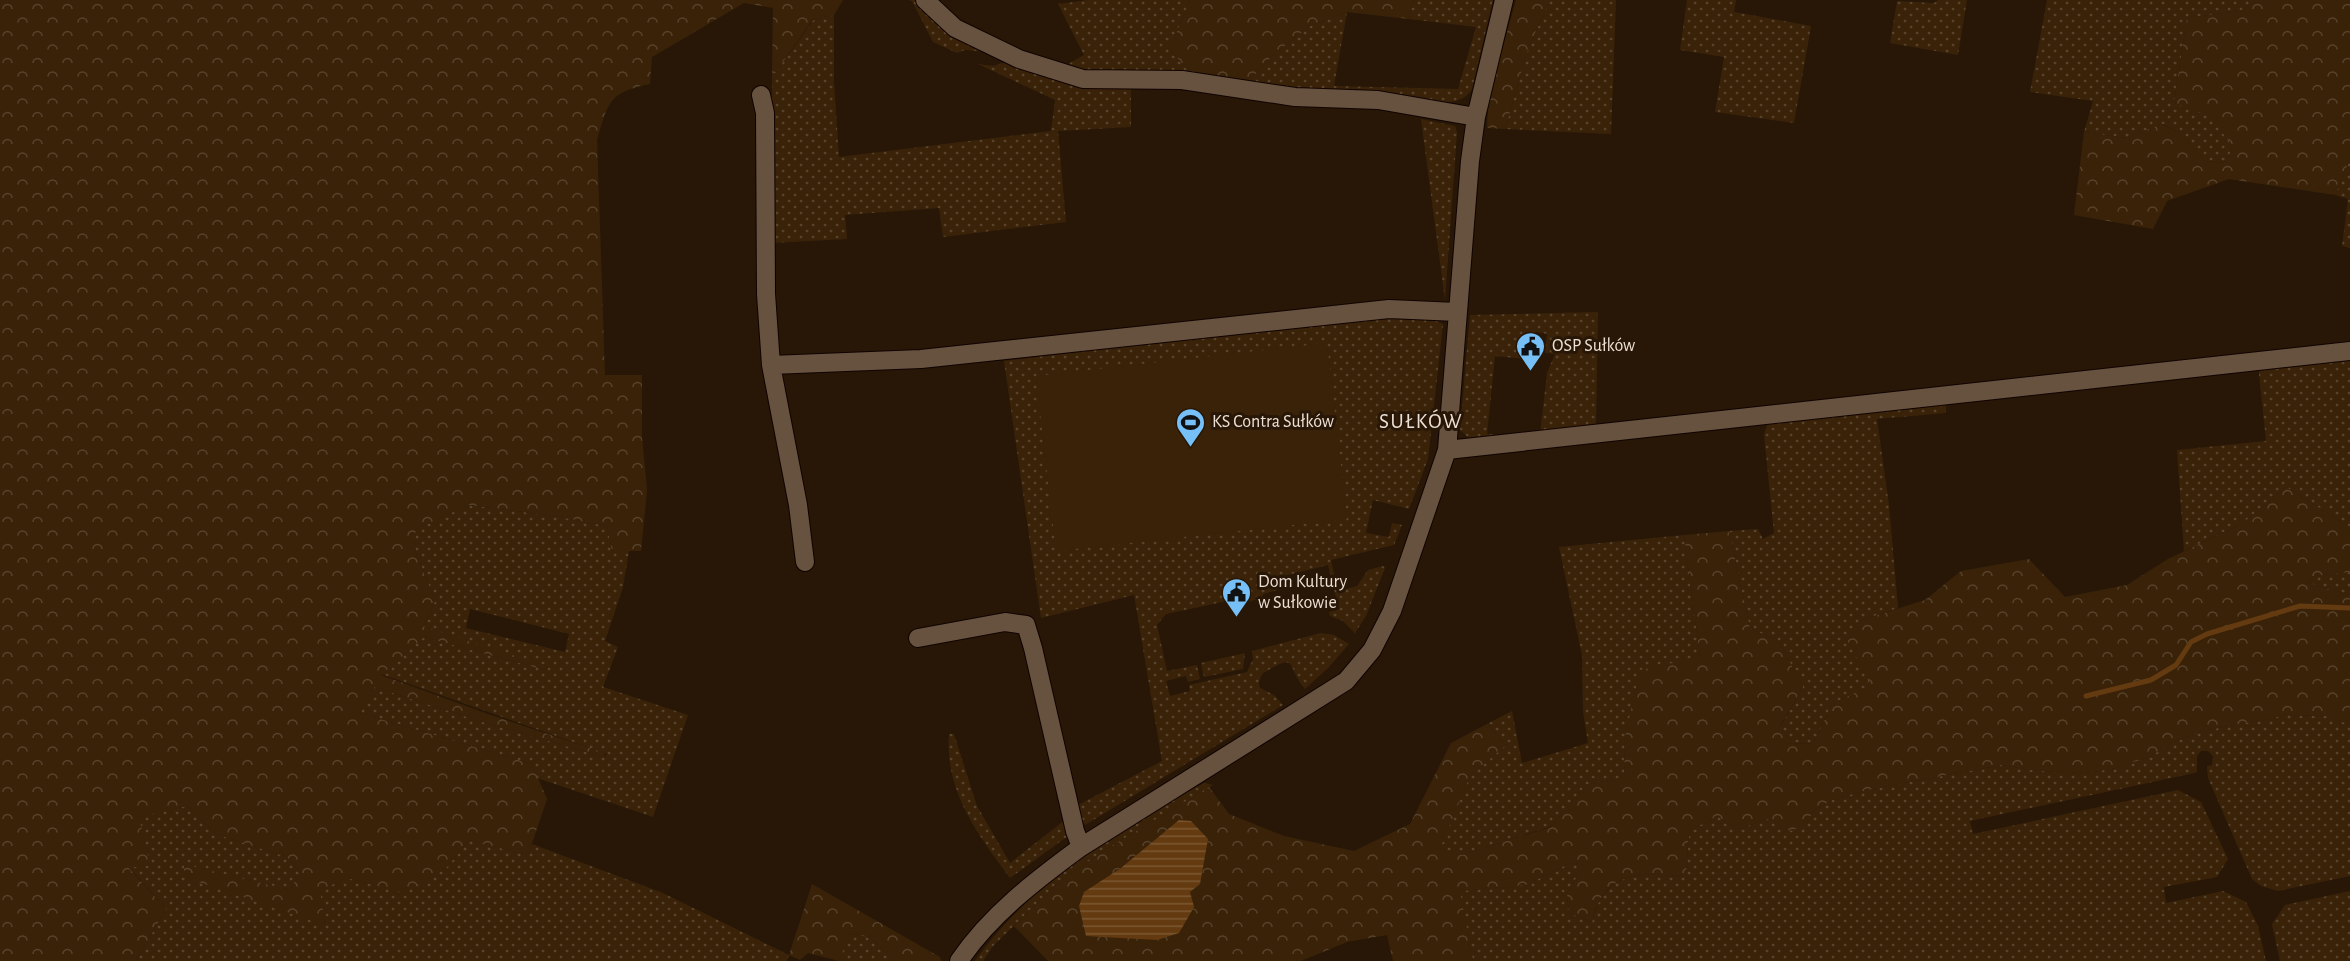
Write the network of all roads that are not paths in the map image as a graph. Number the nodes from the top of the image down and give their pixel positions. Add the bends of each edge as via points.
1 (925, 0) edge
2 (1503, 0) edge
3 (761, 95) dead end
4 (1476, 117) junction
5 (1457, 312) junction
6 (2350, 351) edge
7 (771, 365) junction
8 (1447, 450) junction
9 (805, 562) dead end
10 (918, 638) dead end
11 (1081, 847) junction
12 (959, 961) edge

1 - 4 street via 955,28 1019,59 1083,79 1182,80 1295,97 1378,100
2 - 4 street
3 - 7 street via 765,113 766,294
4 - 5 street
5 - 7 street via 1389,309 921,359
5 - 8 street
6 - 8 street
7 - 9 street
8 - 11 street via 1392,611 1372,650 1346,681
10 - 11 street via 1005,622 1026,625
11 - 12 street via 1001,911

